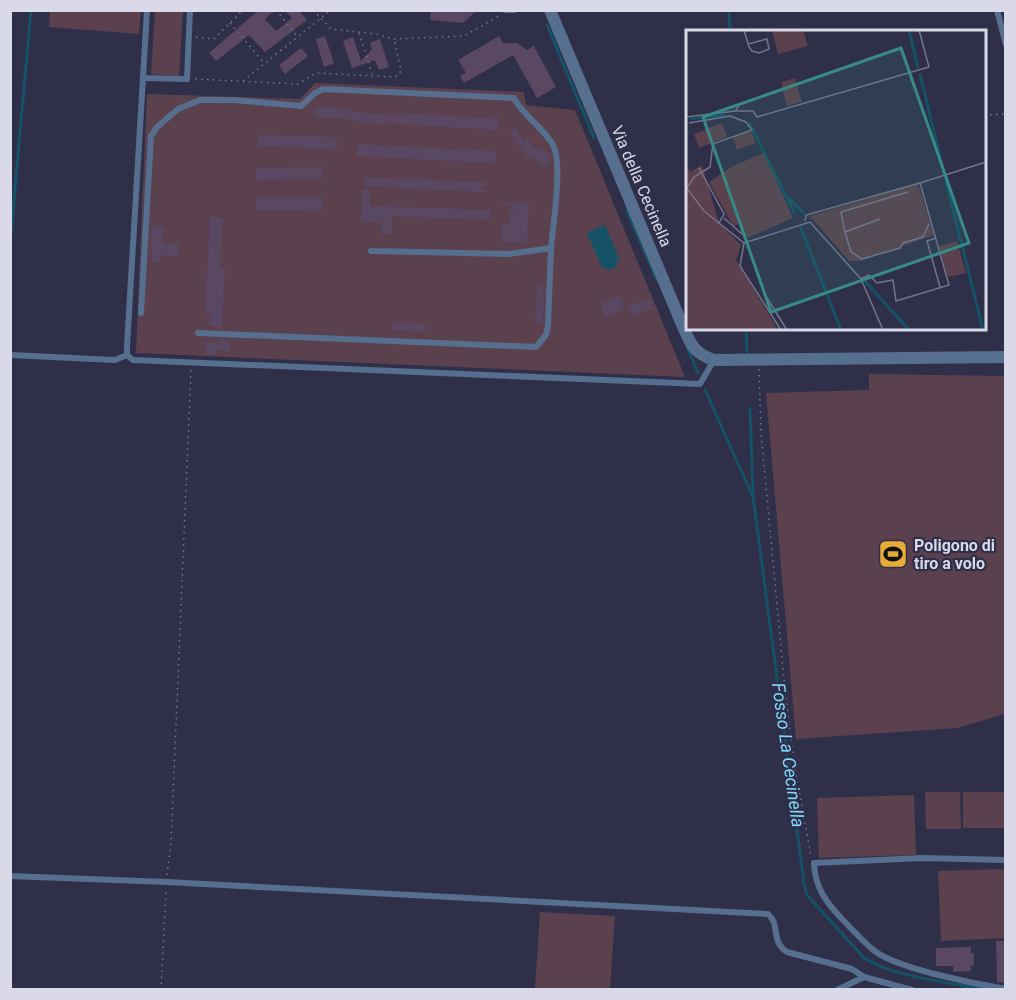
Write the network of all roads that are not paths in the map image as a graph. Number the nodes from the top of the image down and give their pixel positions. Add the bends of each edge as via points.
1 (147, 10) edge
2 (190, 10) edge
3 (514, 10) edge
4 (550, 10) edge
5 (997, 10) edge
6 (506, 11) edge
7 (1005, 45) edge
8 (143, 78) junction
9 (551, 248) junction
10 (371, 251) dead end
11 (141, 313) dead end
12 (198, 333) dead end
13 (10, 355) edge
14 (127, 355) junction
15 (1005, 357) edge
16 (714, 360) junction
17 (1005, 860) edge
18 (10, 876) edge
19 (864, 977) junction
20 (1005, 989) edge
21 (837, 990) edge
22 (912, 990) edge

1 - 8 lane
2 - 8 lane via 188,79
3 - 6 lane
4 - 16 street, Via della Cecinella via 681,322 693,347 701,356
5 - 7 lane
8 - 14 lane
9 - 10 lane via 509,254
9 - 11 lane via 558,174 554,146 514,98 322,89 301,106 200,100 178,109 151,136
9 - 12 lane via 548,325 546,335 536,347
13 - 14 lane via 115,360
14 - 16 lane via 133,360 191,363 700,384
15 - 16 street
17 - 20 lane via 922,858 813,863 817,885 830,906 877,953 929,972
18 - 19 lane via 768,914 773,919 777,943 787,952 852,969
19 - 21 lane
19 - 22 lane

